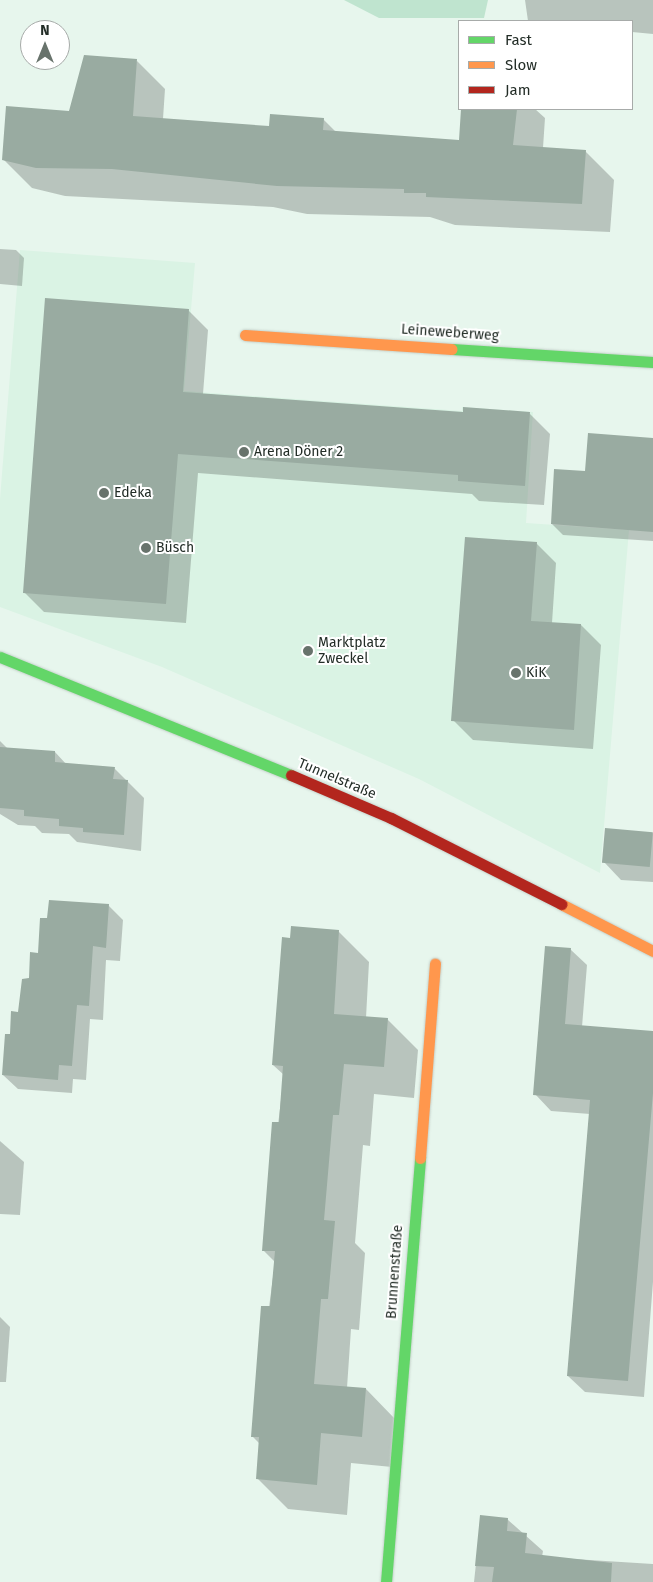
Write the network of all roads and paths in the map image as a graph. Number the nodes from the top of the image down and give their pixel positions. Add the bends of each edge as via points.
1 (245, 335) dead end
2 (653, 362) edge
3 (0, 657) edge
4 (653, 951) edge
5 (434, 964) dead end
6 (386, 1582) edge

1 - 2 street, Leineweberweg
3 - 4 street, Tunnelstraße via 212,740 391,818
5 - 6 street, Brunnenstraße

